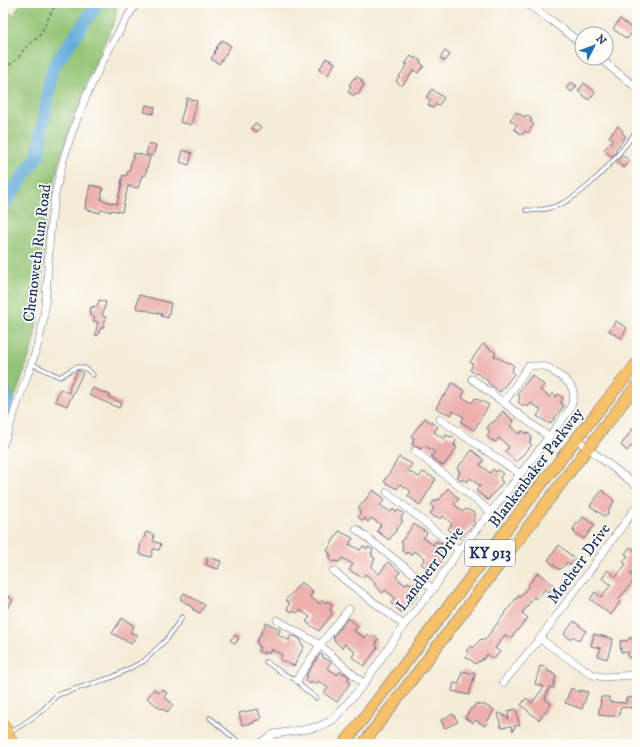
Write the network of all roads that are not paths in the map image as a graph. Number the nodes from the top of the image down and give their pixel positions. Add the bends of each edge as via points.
1 (526, 3) edge
2 (134, 4) edge
3 (574, 38) edge
4 (609, 66) edge
5 (637, 88) edge
6 (637, 130) edge
7 (526, 210) dead end
8 (637, 362) edge
9 (32, 364) junction
10 (93, 375) dead end
11 (472, 379) dead end
12 (637, 385) edge
13 (504, 402) junction
14 (440, 419) dead end
15 (549, 437) junction
16 (576, 439) junction
17 (3, 445) edge
18 (588, 448) junction
19 (415, 451) dead end
20 (520, 474) junction
21 (637, 486) edge
22 (387, 492) dead end
23 (637, 506) edge
24 (491, 512) junction
25 (356, 529) dead end
26 (459, 550) junction
27 (333, 571) dead end
28 (433, 589) junction
29 (349, 609) dead end
30 (182, 617) dead end
31 (277, 620) dead end
32 (404, 625) junction
33 (541, 637) junction
34 (320, 645) junction
35 (266, 662) dead end
36 (637, 675) edge
37 (297, 680) junction
38 (503, 683) dead end
39 (364, 684) junction
40 (316, 698) dead end
41 (210, 718) dead end
42 (8, 734) edge
43 (241, 744) edge
44 (259, 744) edge
45 (344, 744) edge
46 (363, 744) edge

1 - 3 street
2 - 9 street, Chenoweth Run Road via 97,72 68,144 52,213 43,321
4 - 5 street
6 - 7 lane via 602,173 571,199 551,207
8 - 16 main road, Blankenbaker Parkway / KY 913
9 - 10 lane via 60,377 79,366
9 - 17 street, Chenoweth Run Road
11 - 13 street
12 - 18 main road, Blankenbaker Parkway / KY 913
13 - 15 street
13 - 15 street, Landherr Drive via 528,366 546,367 566,379 574,394 572,404
14 - 20 street
15 - 20 street, Landherr Drive
16 - 18 street
16 - 45 main road, Blankenbaker Parkway / KY 913
18 - 21 street
18 - 46 main road, Blankenbaker Parkway / KY 913
19 - 24 street
20 - 24 street, Landherr Drive
22 - 26 street
23 - 33 street, Moeherr Drive
24 - 26 street, Landherr Drive
25 - 28 street
26 - 28 street, Landherr Drive
27 - 32 street
28 - 32 street, Landherr Drive
29 - 34 street
30 - 42 lane via 167,639 144,661 113,677 57,695 43,710
31 - 34 street
32 - 39 street, Landherr Drive
33 - 36 street via 543,641 593,675
33 - 38 street, Moeherr Drive
34 - 37 street
34 - 39 street
35 - 37 lane
37 - 40 lane
39 - 44 street, Landherr Drive via 333,720 308,729 274,734
41 - 43 lane

